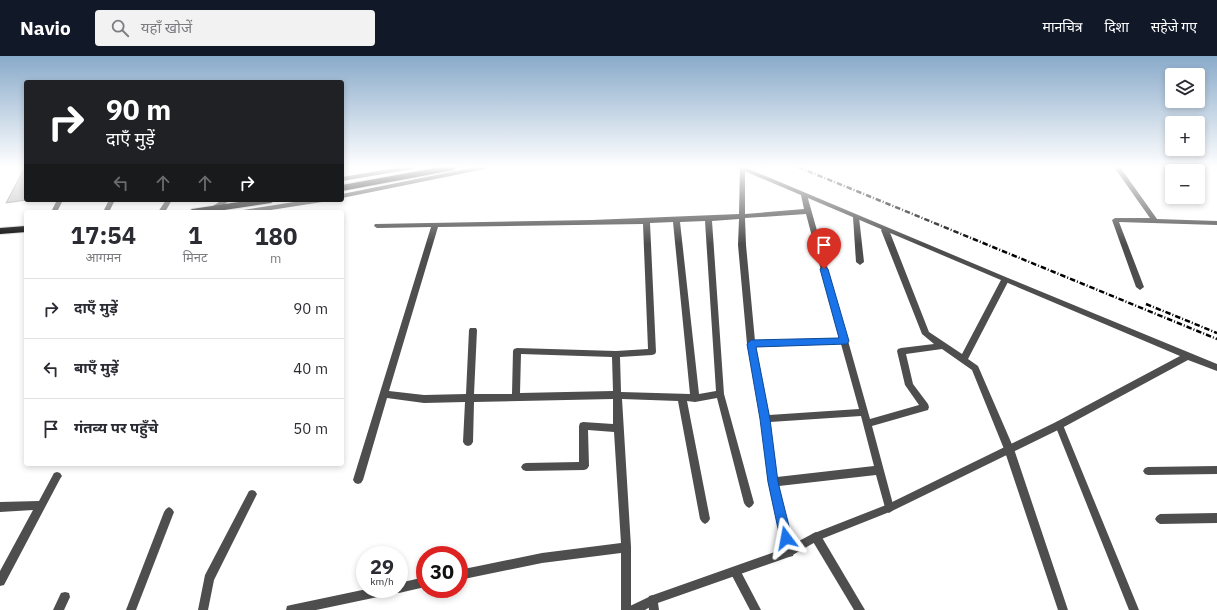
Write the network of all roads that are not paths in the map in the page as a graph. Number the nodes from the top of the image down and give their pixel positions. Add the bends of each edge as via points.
1 (358, 193) edge
2 (741, 193) edge
3 (1135, 193) edge
4 (804, 194) joint
5 (344, 196) edge
6 (224, 202) edge
7 (259, 202) edge
8 (309, 202) edge
9 (212, 210) joint
10 (256, 210) edge
11 (808, 211) junction
12 (856, 217) junction
13 (742, 218) junction
14 (708, 219) junction
15 (676, 221) junction
16 (1155, 221) junction
17 (646, 222) junction
18 (1217, 223) edge
19 (436, 224) junction
20 (376, 226) dead end
21 (24, 229) edge
22 (885, 230) junction
23 (0, 231) edge
24 (860, 262) dead end
25 (1005, 280) junction
26 (1140, 287) dead end
27 (473, 330) dead end
28 (844, 341) junction
29 (751, 344) junction
30 (944, 346) junction
31 (616, 354) junction
32 (1188, 356) junction
33 (963, 360) junction
34 (1217, 368) edge
35 (384, 394) junction
36 (720, 394) junction
37 (618, 395) junction
38 (516, 397) junction
39 (470, 398) junction
40 (695, 398) junction
41 (682, 399) junction
42 (864, 412) junction
43 (765, 419) junction
44 (867, 424) junction
45 (1059, 425) junction
46 (618, 428) junction
47 (468, 442) dead end
48 (1009, 449) junction
49 (526, 467) dead end
50 (880, 470) junction
51 (1217, 470) edge
52 (1148, 471) dead end
53 (57, 476) dead end
54 (358, 480) dead end
55 (773, 482) junction
56 (252, 494) dead end
57 (749, 503) dead end
58 (41, 505) junction
59 (0, 507) edge
60 (889, 508) junction
61 (169, 512) dead end
62 (1217, 518) edge
63 (705, 519) dead end
64 (1160, 519) dead end
65 (816, 537) junction
66 (626, 547) junction
67 (789, 552) junction
68 (735, 572) junction
69 (468, 573) edge
70 (0, 581) edge
71 (356, 596) edge
72 (65, 597) dead end
73 (653, 605) edge
74 (58, 610) edge
75 (131, 610) edge
76 (203, 610) edge
77 (291, 610) edge
78 (626, 610) edge
79 (634, 610) edge
80 (756, 610) edge
81 (860, 610) edge
82 (1063, 610) edge
83 (1134, 610) edge

1 - 5 street
2 - 13 street
3 - 16 street
4 - 11 street
4 - 12 street
6 - 9 street
7 - 9 main road
8 - 10 street
11 - 13 street
11 - 28 street
12 - 22 street
12 - 24 street
13 - 14 street
13 - 29 street
14 - 15 street
14 - 36 street
15 - 17 street
15 - 40 street
16 - 18 street
16 - 26 street via 1116,220
17 - 19 street
17 - 31 street via 652,352
19 - 20 street
19 - 35 street
21 - 23 main road
22 - 25 street
22 - 30 street via 926,334
25 - 32 street
25 - 33 street
27 - 39 street
28 - 29 street
28 - 42 street
29 - 43 street
30 - 33 street
30 - 44 street via 901,351 909,385 925,406
31 - 37 street
31 - 38 street via 517,351
32 - 34 street
32 - 45 street
33 - 48 street via 975,368
35 - 39 street via 424,399
35 - 54 street
36 - 40 street
36 - 57 street
37 - 38 street
37 - 41 street
37 - 46 street
38 - 39 street
39 - 47 street
40 - 41 street
41 - 63 street
42 - 43 street
42 - 44 street
43 - 55 street
44 - 50 street
45 - 48 street
45 - 83 street
46 - 49 street via 583,426 584,466
46 - 66 street
48 - 60 street
48 - 82 street
50 - 55 street
50 - 60 street
51 - 52 street
53 - 58 street
55 - 67 street
56 - 76 street via 209,579
58 - 59 street
58 - 70 street
60 - 65 street
61 - 75 street
62 - 64 street
65 - 67 street
65 - 81 street
66 - 69 street via 542,558
66 - 78 street
67 - 68 street
68 - 73 street
68 - 80 street
71 - 77 street
72 - 74 street
73 - 79 street

